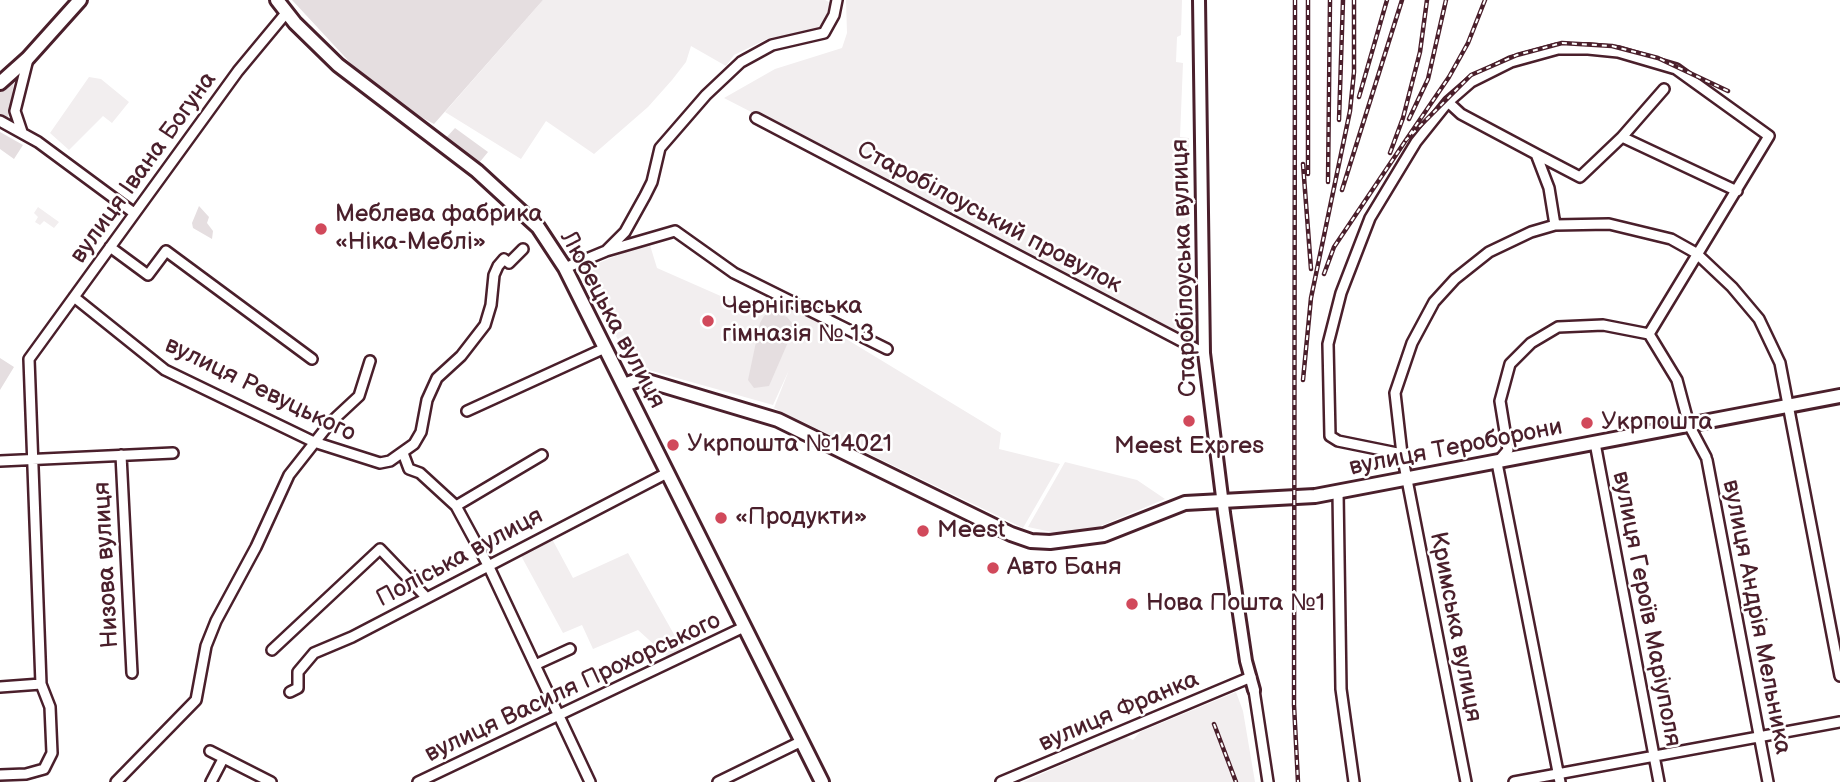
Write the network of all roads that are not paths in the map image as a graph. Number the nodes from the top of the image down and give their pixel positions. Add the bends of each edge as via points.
1 (80, 0) edge
2 (277, 0) edge
3 (837, 0) edge
4 (1199, 0) edge
5 (287, 12) junction
6 (28, 58) junction
7 (0, 83) edge
8 (1664, 89) dead end
9 (1448, 102) junction
10 (757, 118) dead end
11 (0, 121) edge
12 (22, 132) junction
13 (1622, 137) junction
14 (1536, 154) junction
15 (1737, 191) junction
16 (134, 213) junction
17 (1555, 225) junction
18 (110, 247) junction
19 (523, 249) dead end
20 (606, 251) junction
21 (1696, 253) junction
22 (565, 268) junction
23 (74, 297) junction
24 (1649, 334) junction
25 (605, 348) junction
26 (887, 349) dead end
27 (1204, 353) junction
28 (312, 359) dead end
29 (370, 361) dead end
30 (624, 385) junction
31 (1840, 396) edge
32 (1789, 408) junction
33 (467, 411) dead end
34 (1689, 425) junction
35 (314, 442) junction
36 (1595, 443) junction
37 (173, 453) dead end
38 (1402, 454) junction
39 (121, 455) junction
40 (542, 455) dead end
41 (405, 456) junction
42 (32, 459) junction
43 (0, 461) edge
44 (1497, 463) junction
45 (667, 473) junction
46 (1407, 480) junction
47 (1338, 492) junction
48 (1222, 499) junction
49 (456, 506) junction
50 (488, 565) junction
51 (427, 598) junction
52 (744, 627) junction
53 (570, 649) dead end
54 (272, 650) dead end
55 (535, 665) junction
56 (132, 673) dead end
57 (1840, 676) edge
58 (1251, 677) junction
59 (41, 684) junction
60 (0, 687) edge
61 (1254, 690) joint
62 (290, 692) dead end
63 (560, 718) junction
64 (1840, 722) edge
65 (1759, 737) junction
66 (802, 741) junction
67 (210, 751) dead end
68 (1653, 756) junction
69 (223, 759) junction
70 (0, 775) edge
71 (1559, 778) edge
72 (116, 782) edge
73 (211, 782) edge
74 (271, 782) edge
75 (418, 782) edge
76 (590, 782) edge
77 (718, 782) edge
78 (822, 782) edge
79 (1001, 782) edge
80 (1268, 782) edge
81 (1354, 782) edge
82 (1466, 782) edge
83 (1514, 782) edge
84 (1659, 782) edge
85 (1768, 782) edge

1 - 6 main road
2 - 5 main road, Любецька вулиця
3 - 20 street via 824,33 772,44 741,62 706,94 660,148 648,189 625,232
4 - 27 street, Старобілоуська вулиця
5 - 16 street, вулиця Івана Богуна
5 - 22 main road, Любецька вулиця via 338,65 528,216
6 - 7 main road
6 - 12 street via 15,111
8 - 13 street
9 - 14 street via 1461,114
9 - 15 street via 1471,82 1511,62 1558,49 1618,52 1676,69 1769,136
9 - 38 street via 1416,142 1370,218 1328,344 1330,436
10 - 27 street, Старобілоуський провулок
11 - 12 street
12 - 16 street
13 - 14 street via 1580,177
13 - 15 street
14 - 17 street via 1549,188
15 - 21 street
16 - 18 street, вулиця Івана Богуна
17 - 21 street, Кримська вулиця via 1638,228
17 - 38 street, Кримська вулиця via 1489,252 1434,302 1412,344 1395,393
18 - 23 street, вулиця Івана Богуна
18 - 28 street via 148,275 166,251
19 - 41 street via 494,275 485,325 437,378 421,432
20 - 22 street
20 - 26 street via 676,231 734,273
21 - 24 street
21 - 32 street, Кримська вулиця via 1759,319 1780,363
22 - 25 main road, Любецька вулиця
23 - 35 street, вулиця Ревуцького via 165,370
23 - 42 street, вулиця Івана Богуна via 29,359
24 - 34 street, вулиця Андрія Мельника via 1677,380
24 - 44 street via 1581,325 1559,327 1531,343 1510,364 1500,401 1508,450
25 - 30 main road, Любецька вулиця
25 - 33 street
27 - 48 street, Старобілоуська вулиця
29 - 35 street via 359,396
30 - 45 main road, Любецька вулиця
30 - 48 main road, вулиця Тероборони via 642,379 778,420 1031,541 1104,535 1185,503
31 - 32 main road, вулиця Тероборони
32 - 34 main road, вулиця Тероборони
32 - 57 street, Кримська вулиця
34 - 36 main road, вулиця Тероборони
34 - 65 street, вулиця Андрія Мельника via 1706,458
35 - 41 street, вулиця Ревуцького via 380,463
35 - 72 street via 289,475 216,621 206,646 196,700
36 - 44 main road, вулиця Тероборони
36 - 68 street, вулиця Героїв Маріуполя
37 - 39 street
38 - 46 street, Кримська вулиця
39 - 42 street
39 - 56 street, Низова вулиця
40 - 49 street
41 - 49 street via 409,469 420,473
42 - 43 street
42 - 59 street
44 - 46 main road, вулиця Тероборони
44 - 71 street
45 - 50 street, Поліська вулиця
45 - 52 main road, Любецька вулиця
46 - 47 main road, вулиця Тероборони
46 - 82 street, Кримська вулиця
47 - 48 main road, вулиця Тероборони
47 - 81 street via 1341,689
48 - 58 street, Старобілоуська вулиця
49 - 50 street
50 - 51 street, Поліська вулиця
50 - 55 street
51 - 54 street via 380,549
51 - 62 street, Поліська вулиця via 314,653 298,672 298,688
52 - 63 street, вулиця Василя Прохорського
52 - 66 main road, Любецька вулиця
53 - 55 street
55 - 63 street
58 - 61 street, Старобілоуська вулиця
58 - 79 street, вулиця Франка
59 - 60 street
59 - 70 street via 50,706 52,753 44,769
61 - 80 street, Старобілоуська вулиця
63 - 75 street, вулиця Василя Прохорського
63 - 76 street
64 - 65 street
65 - 68 street
65 - 85 street, вулиця Андрія Мельника
66 - 77 street
66 - 78 main road, Любецька вулиця
67 - 69 street
68 - 71 street
68 - 84 street, вулиця Героїв Маріуполя
69 - 73 street
69 - 74 street
71 - 83 street

